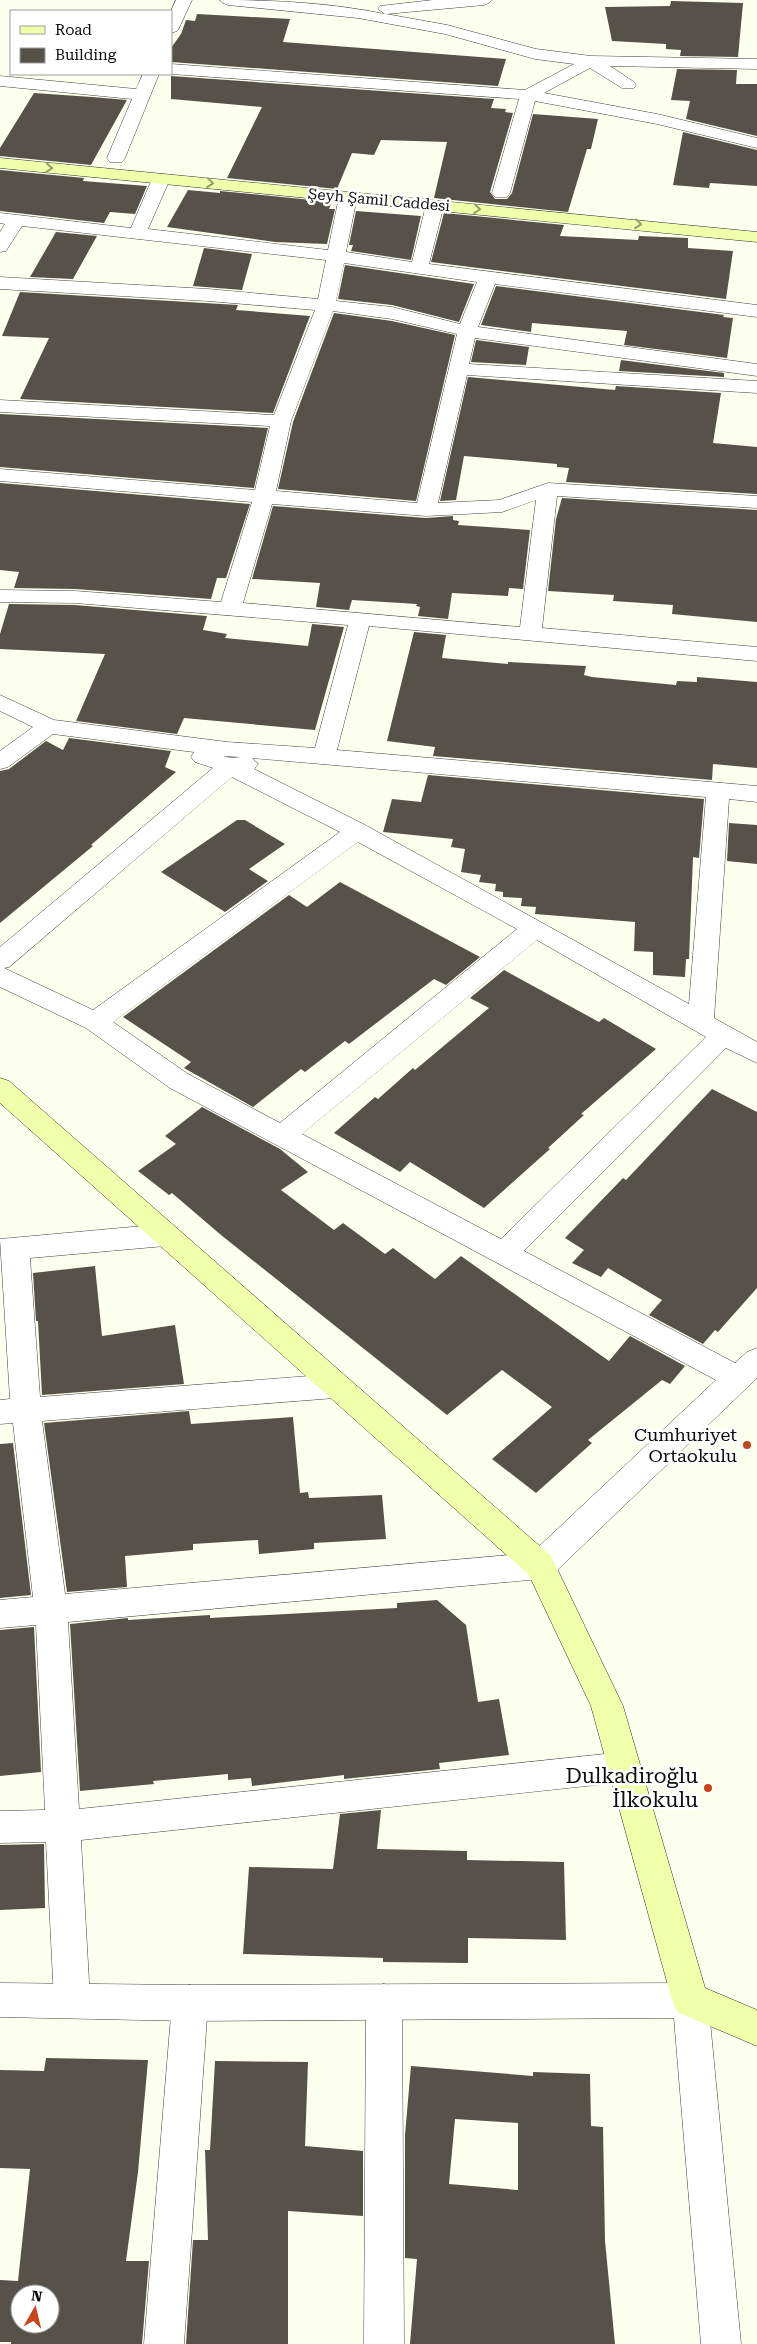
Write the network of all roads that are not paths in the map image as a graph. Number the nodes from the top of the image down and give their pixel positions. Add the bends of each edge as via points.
1 (184, 0) edge
2 (228, 0) edge
3 (484, 0) edge
4 (352, 13) junction
5 (172, 26) edge
6 (591, 61) junction
7 (667, 64) junction
8 (757, 64) edge
9 (172, 69) edge
10 (151, 75) edge
11 (0, 81) edge
12 (628, 85) junction
13 (142, 94) junction
14 (528, 95) junction
15 (657, 119) junction
16 (757, 143) edge
17 (97, 156) dead end
18 (116, 158) junction
19 (144, 160) dead end
20 (0, 163) edge
21 (161, 178) junction
22 (492, 192) joint
23 (520, 195) dead end
24 (348, 197) junction
25 (434, 205) junction
26 (8, 218) edge
27 (138, 233) junction
28 (757, 237) edge
29 (0, 246) edge
30 (335, 256) junction
31 (419, 268) junction
32 (488, 278) junction
33 (0, 283) edge
34 (326, 305) junction
35 (757, 312) edge
36 (467, 330) junction
37 (458, 368) junction
38 (757, 370) edge
39 (757, 387) edge
40 (0, 406) edge
41 (281, 421) junction
42 (0, 475) edge
43 (548, 489) junction
44 (264, 497) junction
45 (757, 502) edge
46 (426, 510) junction
47 (0, 596) edge
48 (230, 609) junction
49 (360, 619) junction
50 (530, 634) junction
51 (757, 654) edge
52 (0, 702) edge
53 (49, 726) junction
54 (149, 740) junction
55 (324, 758) junction
56 (0, 762) edge
57 (230, 766) junction
58 (718, 791) junction
59 (757, 794) edge
60 (357, 831) junction
61 (535, 928) junction
62 (0, 961) edge
63 (0, 976) edge
64 (95, 1022) junction
65 (712, 1028) junction
66 (757, 1054) edge
67 (6, 1099) edge
68 (282, 1136) junction
69 (165, 1235) junction
70 (7, 1250) edge
71 (504, 1253) junction
72 (748, 1369) edge
73 (335, 1386) junction
74 (13, 1411) edge
75 (540, 1566) junction
76 (51, 1611) junction
77 (0, 1614) edge
78 (624, 1766) junction
79 (63, 1826) junction
80 (0, 1828) edge
81 (0, 2000) edge
82 (72, 2000) junction
83 (690, 2000) junction
84 (384, 2001) junction
85 (190, 2003) junction
86 (757, 2028) edge
87 (164, 2344) edge
88 (384, 2344) edge
89 (721, 2344) edge

1 - 5 street
2 - 4 street
3 - 4 street
4 - 6 street via 447,30 535,54
6 - 7 street
6 - 12 street
6 - 14 street
7 - 8 street
7 - 12 street via 639,75
9 - 14 street
10 - 13 street
11 - 13 street
12 - 15 street via 640,104
13 - 18 street
14 - 15 street
14 - 22 street
15 - 16 street
17 - 18 main road
18 - 19 main road
20 -> 21 main road, Şeyh Şamil Caddesi
21 -> 24 main road, Şeyh Şamil Caddesi
21 - 27 street
22 - 23 main road
24 - 25 main road, Şeyh Şamil Caddesi
24 - 30 street
25 -> 28 main road, Şeyh Şamil Caddesi
25 - 31 street
26 - 27 street
26 - 29 street
27 - 30 street
30 - 31 street
30 - 34 street
31 - 32 street
32 - 35 street
32 - 36 street
33 - 34 street
34 - 36 street via 392,313
34 - 41 street
36 - 37 street
36 - 38 street
37 - 39 street
37 - 46 street
40 - 41 street
41 - 44 street
42 - 44 street
43 - 45 street
43 - 46 street via 502,506
43 - 50 street
44 - 46 street
44 - 48 street
47 - 48 street via 75,597
48 - 49 street
49 - 50 street
49 - 55 street
50 - 51 street
52 - 53 street
53 - 54 street
53 - 56 street
54 - 55 street
54 - 57 street
55 - 57 street
55 - 58 street via 385,760
57 - 60 street
57 - 62 street
58 - 59 street
58 - 65 street
60 - 61 street
60 - 64 street
61 - 65 street
61 - 68 street
63 - 64 street
64 - 68 street via 179,1081
65 - 66 street
65 - 71 street
67 - 69 main road
68 - 71 street
69 - 70 street
69 - 73 main road
70 - 74 street
71 - 72 street
72 - 75 street
73 - 74 street
73 - 75 main road
74 - 76 street
75 - 76 street
75 - 78 main road via 607,1706
76 - 77 street
76 - 79 street
78 - 79 street
78 - 83 main road
79 - 80 street
79 - 82 street
81 - 82 street
82 - 85 street
83 - 84 street
83 - 86 main road
83 - 89 street
84 - 85 street
84 - 88 street
85 - 87 street

